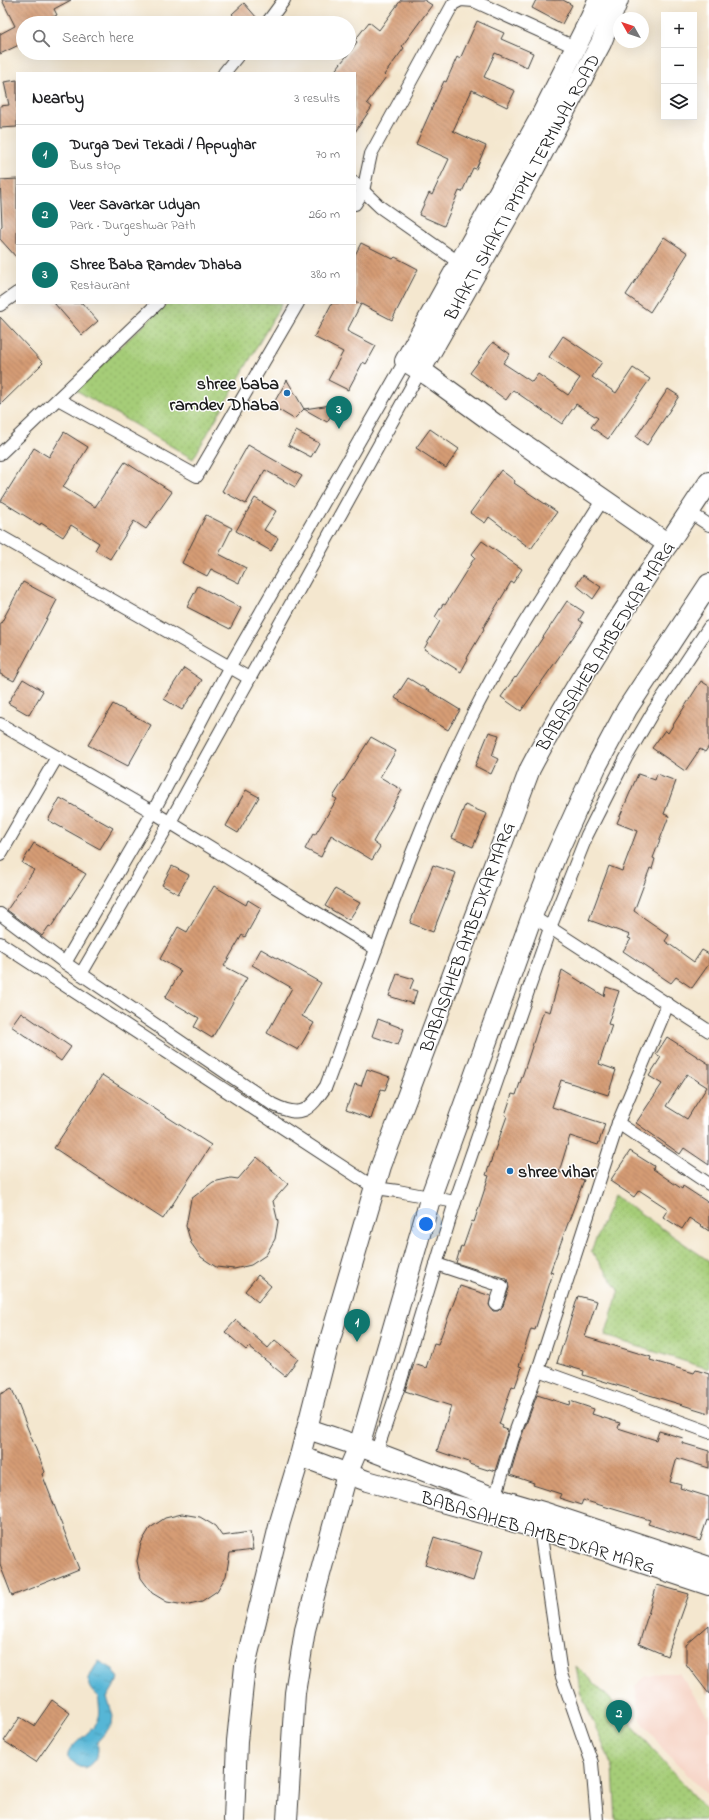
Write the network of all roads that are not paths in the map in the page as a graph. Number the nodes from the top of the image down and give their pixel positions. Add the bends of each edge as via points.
1 (284, 0) edge
2 (598, 0) edge
3 (618, 0) edge
4 (272, 16) edge
5 (577, 48) junction
6 (234, 60) edge
7 (225, 72) edge
8 (359, 187) edge
9 (356, 200) edge
10 (468, 269) junction
11 (16, 294) edge
12 (157, 304) edge
13 (297, 304) edge
14 (0, 305) edge
15 (413, 366) junction
16 (58, 399) junction
17 (0, 454) edge
18 (709, 482) edge
19 (603, 499) junction
20 (690, 512) junction
21 (709, 525) edge
22 (0, 536) edge
23 (668, 544) junction
24 (709, 584) edge
25 (709, 627) edge
26 (230, 666) junction
27 (249, 678) junction
28 (0, 724) edge
29 (57, 758) junction
30 (153, 812) junction
31 (170, 822) junction
32 (0, 855) edge
33 (0, 914) edge
34 (532, 916) junction
35 (550, 928) junction
36 (0, 943) edge
37 (376, 949) junction
38 (65, 963) junction
39 (81, 974) junction
40 (668, 1004) junction
41 (709, 1031) edge
42 (618, 1123) junction
43 (709, 1184) edge
44 (375, 1188) junction
45 (431, 1196) junction
46 (455, 1202) junction
47 (436, 1264) junction
48 (496, 1304) dead end
49 (538, 1370) junction
50 (308, 1429) junction
51 (709, 1432) edge
52 (368, 1450) junction
53 (300, 1456) junction
54 (347, 1474) junction
55 (366, 1481) junction
56 (495, 1498) junction
57 (541, 1520) junction
58 (709, 1567) edge
59 (709, 1585) edge
60 (234, 1820) edge
61 (287, 1820) edge
62 (597, 1820) edge

1 - 4 street
2 - 5 main road
3 - 10 main road, BHAKTI SHAKTI PMPML TERMINAL ROAD via 601,43 520,194
5 - 8 street via 474,1 461,0 453,4 370,154
5 - 10 main road via 540,118
6 - 7 street
8 - 9 street
8 - 10 street via 380,207
10 - 15 main road
11 - 14 street
12 - 16 street
13 - 16 street via 197,476
15 - 19 main road
15 - 26 street
15 - 27 street
16 - 17 street
18 - 20 main road, BABASAHEB AMBEDKAR MARG
19 - 23 main road
19 - 37 street via 501,661 470,720 443,776
20 - 21 street
20 - 23 main road, BABASAHEB AMBEDKAR MARG
22 - 26 street
23 - 44 main road, BABASAHEB AMBEDKAR MARG via 579,680 530,769 381,1166
24 - 34 main road via 627,709 596,767 556,855
25 - 35 street via 654,710 622,765 587,835
26 - 27 street
26 - 30 street
27 - 31 street
28 - 29 street
29 - 30 street
29 - 32 street
30 - 31 street
30 - 38 street
31 - 37 street
31 - 39 street
33 - 38 street
34 - 35 street
34 - 45 main road
35 - 40 street
35 - 46 street
36 - 44 street
37 - 39 street via 326,1086 313,1106 302,1111 288,1112 272,1104
38 - 39 street
40 - 41 street
40 - 42 street
42 - 43 street
42 - 49 street
44 - 45 street
44 - 50 main road, BABASAHEB AMBEDKAR MARG via 323,1366
45 - 46 street
45 - 52 main road
46 - 47 street
47 - 48 street via 502,1286
47 - 52 street via 400,1383
49 - 51 street
49 - 56 street via 512,1440
50 - 52 main road, BABASAHEB AMBEDKAR MARG
50 - 53 main road, BABASAHEB AMBEDKAR MARG
52 - 54 main road
52 - 55 main road
52 - 56 main road, BABASAHEB AMBEDKAR MARG
53 - 54 main road, BABASAHEB AMBEDKAR MARG
53 - 60 main road via 280,1522 245,1666 237,1740
54 - 55 main road, BABASAHEB AMBEDKAR MARG
54 - 61 main road via 305,1630 295,1693
55 - 57 main road, BABASAHEB AMBEDKAR MARG
56 - 57 main road, BABASAHEB AMBEDKAR MARG
57 - 58 main road, BABASAHEB AMBEDKAR MARG
57 - 59 main road, BABASAHEB AMBEDKAR MARG
57 - 62 street via 561,1674 592,1762

